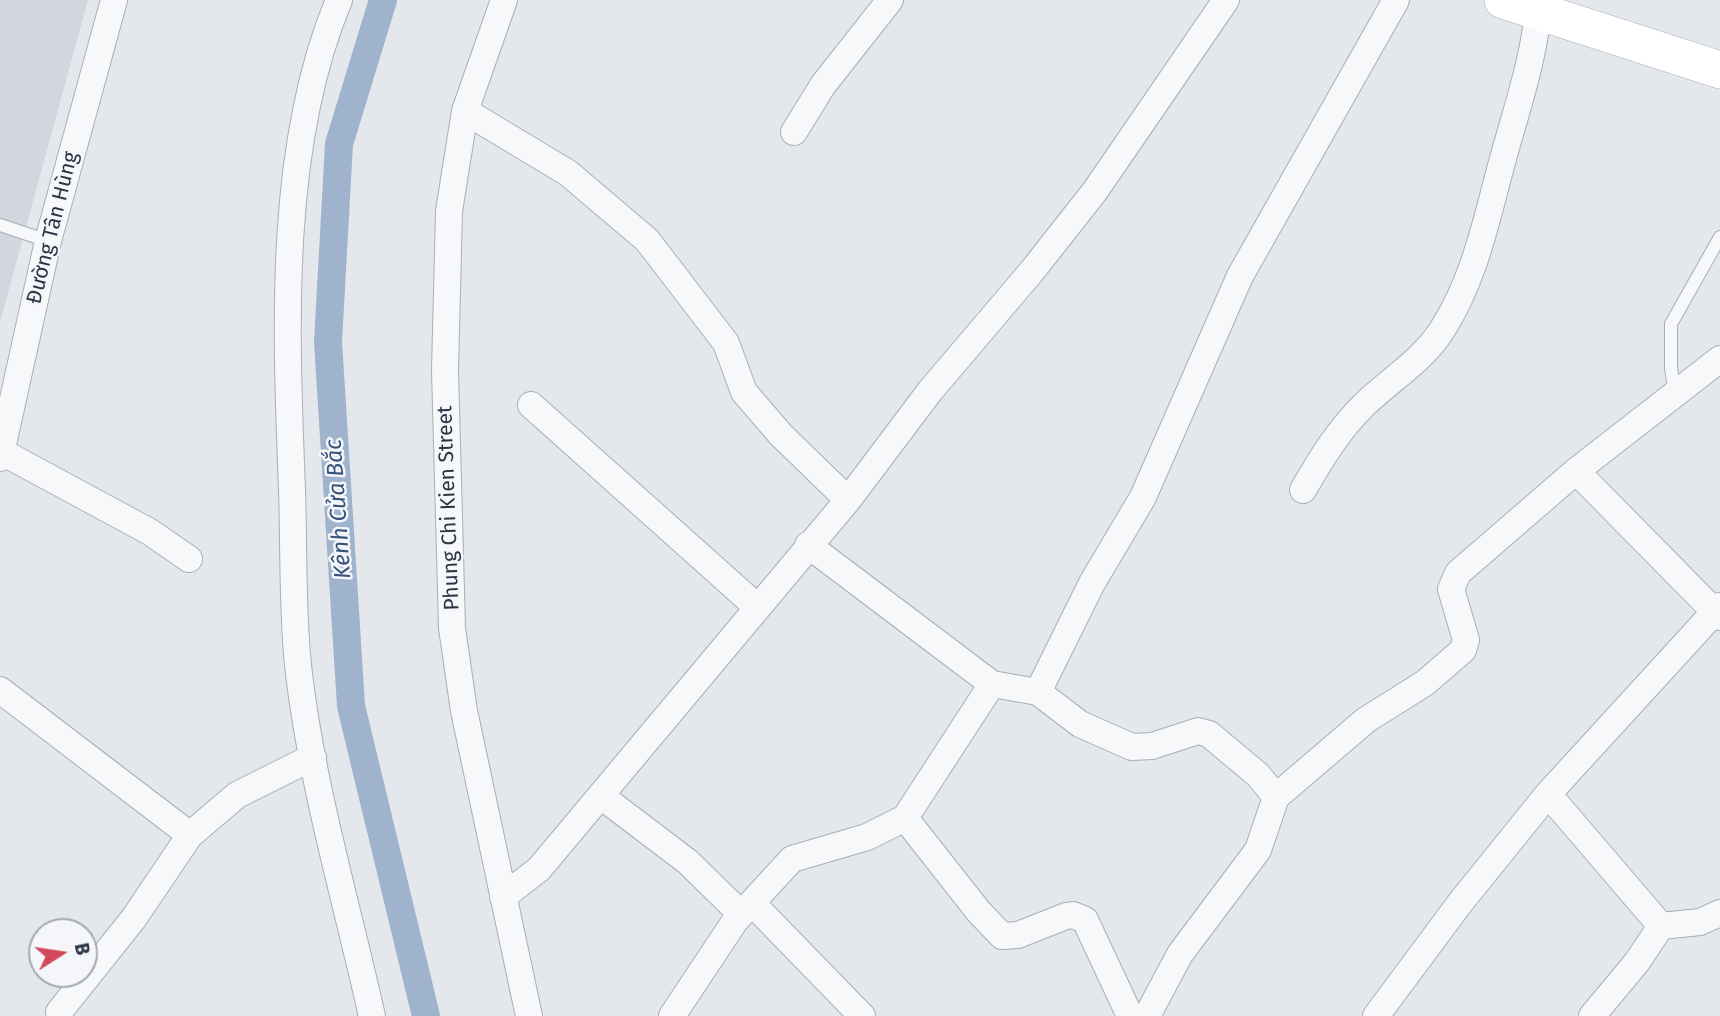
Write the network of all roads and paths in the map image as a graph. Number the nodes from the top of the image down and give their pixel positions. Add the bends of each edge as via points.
1 (114, 0) edge
2 (339, 0) edge
3 (504, 0) edge
4 (890, 0) edge
5 (1226, 0) edge
6 (1395, 0) edge
7 (1503, 0) edge
8 (1539, 5) edge
9 (1720, 70) edge
10 (465, 111) junction
11 (794, 132) dead end
12 (0, 225) edge
13 (1720, 237) edge
14 (48, 241) junction
15 (1720, 359) edge
16 (1675, 396) junction
17 (531, 405) dead end
18 (1, 455) edge
19 (1576, 471) junction
20 (1303, 490) dead end
21 (848, 500) junction
22 (808, 545) junction
23 (189, 559) dead end
24 (756, 606) junction
25 (1718, 611) edge
26 (992, 684) junction
27 (0, 690) edge
28 (1038, 692) junction
29 (313, 757) junction
30 (1548, 794) junction
31 (601, 796) junction
32 (1276, 797) junction
33 (905, 818) junction
34 (190, 835) junction
35 (503, 897) junction
36 (747, 908) junction
37 (1720, 913) edge
38 (1661, 926) junction
39 (59, 1012) dead end
40 (372, 1016) edge
41 (529, 1016) edge
42 (672, 1016) edge
43 (862, 1016) edge
44 (1130, 1016) edge
45 (1147, 1016) edge
46 (1376, 1016) edge
47 (1592, 1016) edge

1 - 14 street, Đường Tân Hùng
2 - 29 street via 322,40 300,138 286,328 298,664
3 - 10 street, Phung Chi Kien Street
4 - 11 street via 823,85
5 - 21 street via 1095,191 930,391
6 - 28 street via 1240,276 1143,497 1092,583
7 - 8 main road
8 - 9 main road
8 - 20 street via 1524,81 1469,279 1441,331 1348,423
10 - 21 street via 568,173 648,240 726,343 744,392
10 - 35 street, Phung Chi Kien Street via 448,237 445,370 452,628 464,711
12 - 14 lane
13 - 16 lane via 1671,324
14 - 18 street, Đường Tân Hùng
15 - 16 street
16 - 19 street
17 - 24 street
18 - 23 street via 150,532
19 - 25 street
19 - 32 street via 1452,581 1451,595 1465,640 1455,657 1425,683 1366,720
21 - 22 street
22 - 24 street
22 - 26 street
24 - 31 street
25 - 30 street
26 - 28 street
26 - 33 street
27 - 34 street
28 - 32 street via 1080,724 1132,747 1152,746 1198,731 1209,734 1258,775
29 - 34 street via 237,795
29 - 40 street
30 - 38 street
30 - 46 street
31 - 35 street via 539,869
31 - 36 street
32 - 45 street via 1258,850 1180,954
33 - 36 street via 867,836 792,859
33 - 44 street via 1002,936 1018,935 1066,916 1085,920
34 - 39 street via 134,918
35 - 41 street, Phung Chi Kien Street
36 - 42 street
36 - 43 street
37 - 38 street via 1700,922
38 - 47 street

